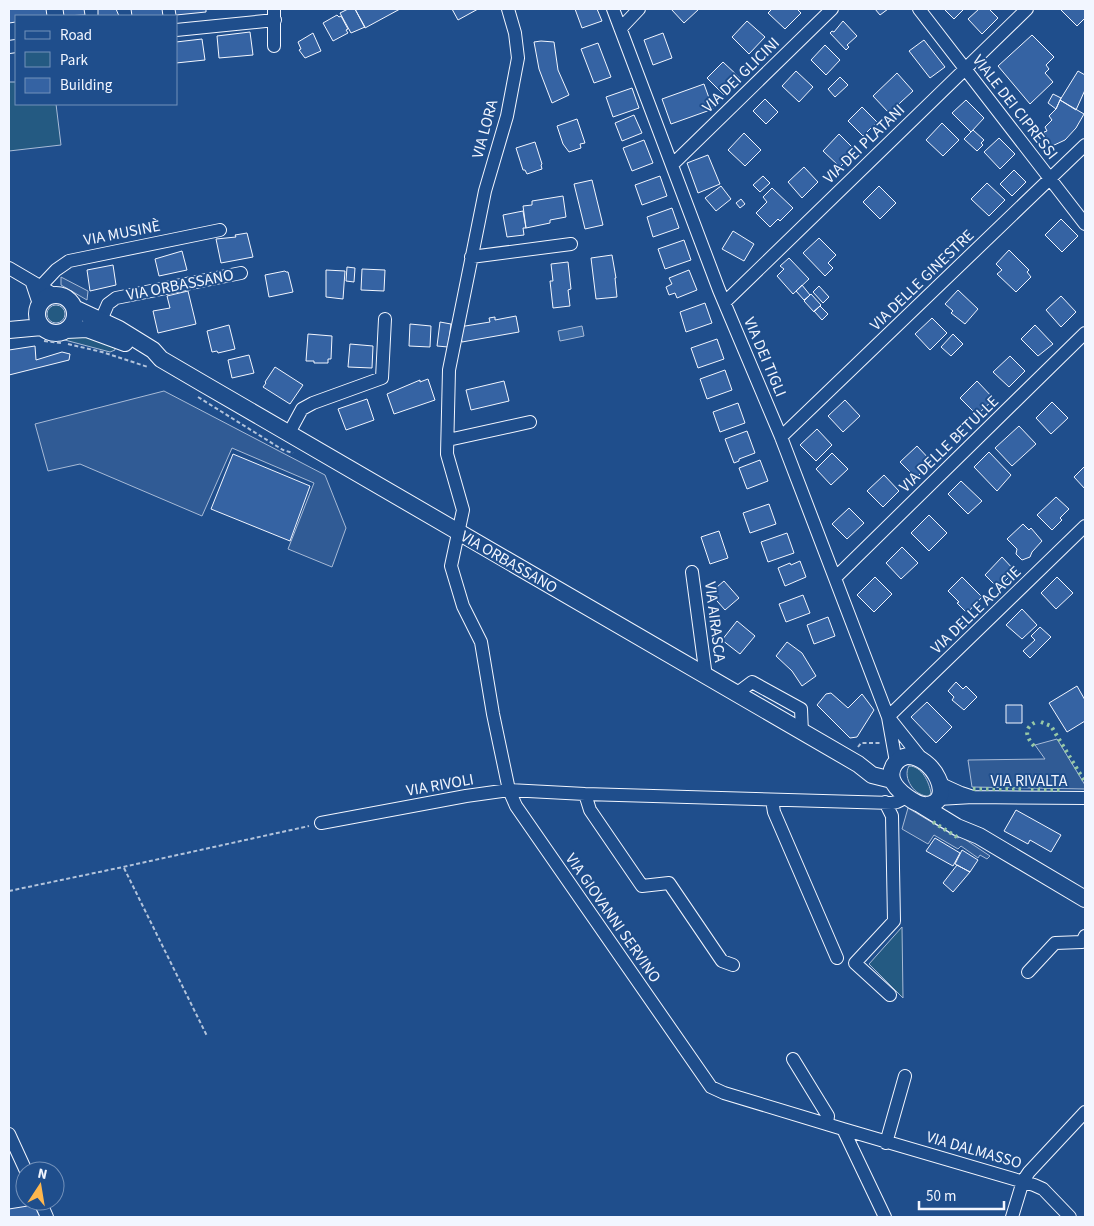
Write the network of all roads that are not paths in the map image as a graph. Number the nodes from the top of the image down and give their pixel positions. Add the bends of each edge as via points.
1 (508, 9) edge
2 (614, 9) edge
3 (640, 9) edge
4 (832, 9) edge
5 (919, 9) edge
6 (1027, 9) edge
7 (274, 14) edge
8 (621, 28) junction
9 (178, 30) edge
10 (274, 46) dead end
11 (965, 69) junction
12 (1085, 145) edge
13 (673, 164) junction
14 (1050, 179) junction
15 (1085, 224) edge
16 (220, 230) dead end
17 (571, 244) dead end
18 (472, 257) junction
19 (9, 268) edge
20 (241, 273) dead end
21 (36, 285) junction
22 (55, 295) junction
23 (725, 302) junction
24 (74, 308) junction
25 (39, 315) junction
26 (385, 319) dead end
27 (101, 320) junction
28 (9, 322) edge
29 (9, 330) edge
30 (66, 330) junction
31 (1085, 333) edge
32 (162, 358) junction
33 (530, 422) dead end
34 (289, 433) junction
35 (781, 437) junction
36 (448, 440) junction
37 (1085, 526) edge
38 (458, 532) junction
39 (692, 572) dead end
40 (835, 578) junction
41 (706, 677) junction
42 (888, 718) junction
43 (921, 758) junction
44 (894, 769) junction
45 (509, 790) junction
46 (939, 791) junction
47 (584, 794) junction
48 (907, 797) junction
49 (1085, 798) edge
50 (772, 800) junction
51 (885, 802) junction
52 (921, 805) junction
53 (321, 823) road end
54 (979, 836) junction
55 (1085, 899) edge
56 (1085, 936) edge
57 (838, 958) dead end
58 (733, 965) dead end
59 (1028, 972) dead end
60 (890, 995) dead end
61 (793, 1059) dead end
62 (905, 1076) dead end
63 (1085, 1112) edge
64 (827, 1124) junction
65 (843, 1129) junction
66 (9, 1134) edge
67 (886, 1143) junction
68 (21, 1161) edge
69 (1023, 1181) junction
70 (885, 1217) edge
71 (1012, 1217) edge
72 (1070, 1217) edge

1 - 18 street, VIA LORA via 518,58 508,116 485,190
2 - 8 street, VIA DEI TIGLI
3 - 8 street
4 - 13 street, VIA DEI GLICINI
5 - 11 street, VIALE DEI CIPRESSI
6 - 11 street, VIA DEI PLATANI
7 - 9 street
7 - 10 street
8 - 13 street, VIA DEI TIGLI
11 - 14 street, VIALE DEI CIPRESSI
11 - 23 street, VIA DEI PLATANI
12 - 14 street, VIA DELLE GINESTRE
13 - 23 street, VIA DEI TIGLI
14 - 15 street, VIALE DEI CIPRESSI
14 - 35 street, VIA DELLE GINESTRE
16 - 21 street, VIA MUSINÈ via 69,260
17 - 18 street
18 - 36 street, VIA LORA via 449,370
19 - 21 street
20 - 27 street, VIA ORBASSANO via 116,298 108,304
21 - 22 street
21 - 25 street
22 - 24 main road via 67,298
22 - 25 main road via 49,296
23 - 35 street, VIA DEI TIGLI
24 - 27 main road, VIA ORBASSANO
24 - 30 main road via 74,320
25 - 28 main road
25 - 29 main road
25 - 30 main road via 54,333
26 - 34 street via 382,378 302,409
27 - 32 main road, VIA ORBASSANO
30 - 32 main road, VIA ORBASSANO via 93,331
31 - 40 street, VIA DELLE BETULLE
32 - 34 main road, VIA ORBASSANO
33 - 36 street
34 - 38 main road, VIA ORBASSANO
35 - 40 street, VIA DEI TIGLI
36 - 38 street, VIA LORA via 447,454 463,510
37 - 42 street, VIA DELLE ACACIE
38 - 41 main road, VIA ORBASSANO
38 - 45 street, VIA GIOVANNI SERVINO via 451,566 463,606 482,642
39 - 41 street, VIA AIRASCA
40 - 42 street, VIA DEI TIGLI
41 - 44 main road, VIA ORBASSANO via 858,764
42 - 43 street, VIA DEI TIGLI
42 - 44 street, VIA DEI TIGLI
43 - 44 main road, VIA ORBASSANO via 900,757
43 - 46 main road via 934,771
44 - 48 main road
44 - 51 street
45 - 47 street, VIA RIVOLI
45 - 53 street, VIA RIVOLI
45 - 64 street, VIA GIOVANNI SERVINO via 516,806 711,1087
46 - 49 street, VIA RIVALTA via 973,797
46 - 52 main road via 928,805
46 - 54 main road via 946,809
47 - 50 street, VIA RIVOLI
47 - 58 street via 590,810 642,886 669,883 722,961
48 - 51 street, VIA RIVOLI via 897,802
48 - 52 main road
50 - 51 street, VIA RIVOLI
50 - 57 street via 774,812
51 - 60 street via 892,816 894,921 855,963
52 - 54 main road
54 - 55 main road
56 - 59 street via 1082,942 1054,943
61 - 64 street via 828,1116
62 - 67 street
63 - 69 street
64 - 65 street, VIA GIOVANNI SERVINO
65 - 67 street, VIA DALMASSO
65 - 70 street
66 - 68 street
67 - 69 street, VIA DALMASSO
69 - 71 street
69 - 72 street, VIA DALMASSO via 1043,1189

